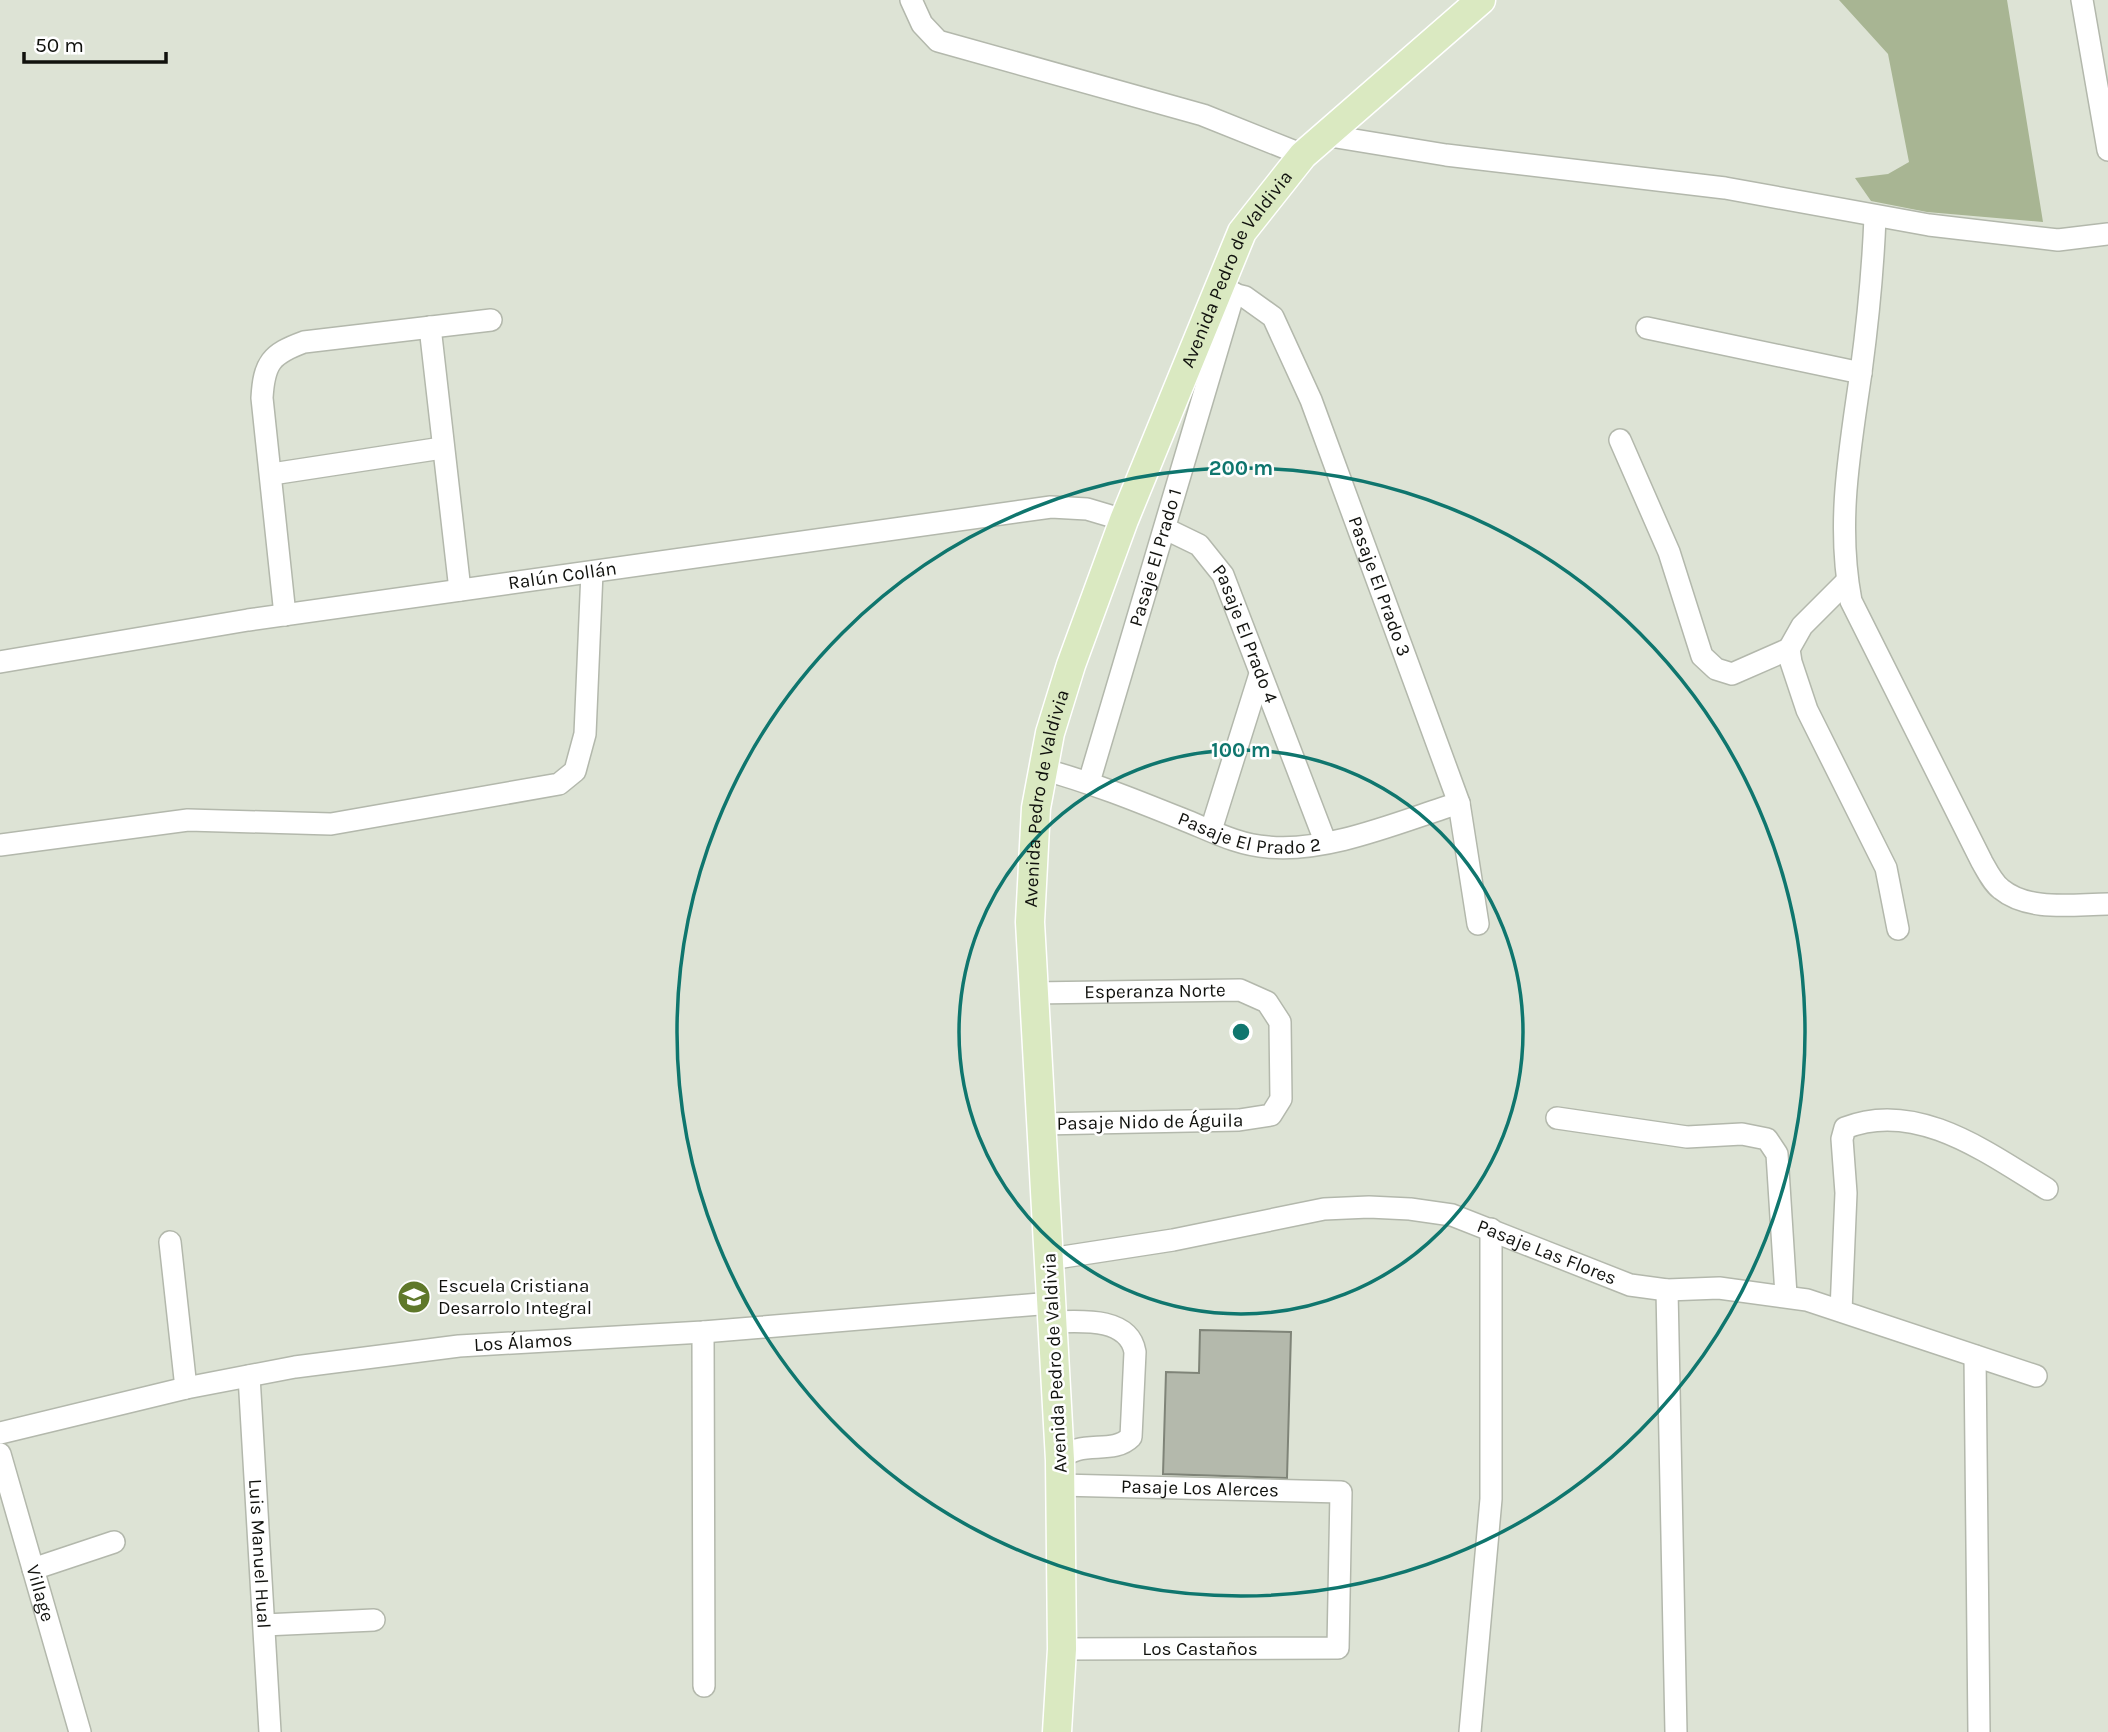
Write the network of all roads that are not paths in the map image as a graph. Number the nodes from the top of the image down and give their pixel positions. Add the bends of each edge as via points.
1 (911, 0) edge
2 (1481, 0) edge
3 (2082, 0) edge
4 (1324, 135) junction
5 (2108, 150) edge
6 (1303, 155) junction
7 (1875, 217) junction
8 (2108, 234) edge
9 (1225, 291) junction
10 (491, 320) dead end
11 (430, 327) junction
12 (1647, 328) dead end
13 (1861, 373) junction
14 (1620, 440) dead end
15 (442, 448) junction
16 (272, 474) junction
17 (1124, 520) junction
18 (1166, 529) junction
19 (592, 572) junction
20 (1847, 581) junction
21 (460, 590) junction
22 (285, 615) junction
23 (1789, 649) junction
24 (0, 662) edge
25 (1260, 674) junction
26 (1042, 769) junction
27 (1089, 782) junction
28 (1459, 803) junction
29 (1211, 830) junction
30 (1325, 841) junction
31 (0, 845) edge
32 (2108, 904) edge
33 (1478, 924) dead end
34 (1898, 929) dead end
35 (1033, 993) junction
36 (1557, 1118) dead end
37 (1258, 1119) joint
38 (1041, 1125) junction
39 (2047, 1189) dead end
40 (1491, 1228) junction
41 (170, 1242) dead end
42 (1050, 1259) junction
43 (1667, 1290) junction
44 (1786, 1295) junction
45 (1841, 1311) junction
46 (1053, 1312) junction
47 (703, 1332) junction
48 (1975, 1356) junction
49 (249, 1376) junction
50 (2036, 1376) dead end
51 (186, 1388) junction
52 (0, 1433) edge
53 (0, 1454) edge
54 (1060, 1472) junction
55 (114, 1542) dead end
56 (33, 1569) junction
57 (374, 1620) dead end
58 (264, 1626) junction
59 (1338, 1648) joint
60 (1062, 1649) junction
61 (704, 1686) dead end
62 (80, 1732) edge
63 (270, 1732) edge
64 (1057, 1732) edge
65 (1470, 1732) edge
66 (1676, 1732) edge
67 (1979, 1732) edge

1 - 6 street via 922,24 938,41 1203,115
2 - 4 main road, Avenida Pedro de Valdivia
3 - 5 street
4 - 6 main road, Avenida Pedro de Valdivia
4 - 7 street via 1446,155 1725,188
6 - 9 main road, Avenida Pedro de Valdivia via 1242,232
7 - 8 street via 2058,240
7 - 13 street
9 - 17 main road, Avenida Pedro de Valdivia
9 - 18 street, Pasaje El Prado 1
9 - 28 street, Pasaje El Prado 3 via 1265,309 1280,327
10 - 11 street
11 - 15 street
11 - 16 street via 304,342 283,349 264,373 262,398
12 - 13 street
13 - 20 street via 1846,464 1843,562
14 - 23 street via 1669,552 1702,656 1716,669 1732,674
15 - 16 street
15 - 21 street
16 - 22 street
17 - 19 street, Ralún Collán via 1087,509 1052,508
17 - 26 main road, Avenida Pedro de Valdivia via 1070,665
18 - 25 street, Pasaje El Prado 4 via 1199,545 1216,564
18 - 27 street, Pasaje El Prado 1
19 - 21 street, Ralún Collán
19 - 31 street via 584,734 575,771 559,783 331,824 188,820
20 - 23 street via 1802,626
20 - 32 street via 1851,601 1999,888 2018,900 2043,904
21 - 22 street, Ralún Collán
22 - 24 street, Ralún Collán
23 - 34 street via 1807,710 1886,868
25 - 29 street
25 - 30 street, Pasaje El Prado 4
26 - 27 street, Pasaje El Prado 2
26 - 35 main road, Avenida Pedro de Valdivia via 1030,887
27 - 29 street, Pasaje El Prado 2
28 - 30 street, Pasaje El Prado 2
28 - 33 street, Pasaje El Prado 3
29 - 30 street, Pasaje El Prado 2 via 1268,847
35 - 37 street, Esperanza Norte via 1232,990 1267,1002 1280,1023 1281,1099 1275,1112
35 - 38 main road, Avenida Pedro de Valdivia
36 - 44 street via 1687,1137 1742,1134 1767,1139 1777,1154
37 - 38 street, Pasaje Nido de Águila
38 - 42 main road, Avenida Pedro de Valdivia
39 - 45 street via 1941,1128 1861,1121 1845,1128
40 - 42 street, Pasaje Las Flores via 1452,1215 1410,1209 1324,1209 1173,1241
40 - 43 street, Pasaje Las Flores via 1613,1279
40 - 65 street via 1491,1499
41 - 51 street
42 - 46 main road, Avenida Pedro de Valdivia
43 - 44 street, Pasaje Las Flores via 1719,1288
43 - 66 street
44 - 45 street, Pasaje Las Flores
45 - 48 street, Pasaje Las Flores
46 - 47 street, Los Álamos
46 - 54 main road, Avenida Pedro de Valdivia
46 - 54 street, Los Álamos via 1125,1331 1135,1352 1131,1437 1119,1445 1072,1450
47 - 49 street, Los Álamos via 459,1346
47 - 61 street
48 - 50 street, Pasaje Las Flores
48 - 67 street
49 - 51 street, Los Álamos
49 - 58 street, Luis Manuel Hual
51 - 52 street, Los Álamos
53 - 56 street, Village
54 - 59 street, Pasaje Los Alerces via 1341,1492
54 - 60 main road, Avenida Pedro de Valdivia
55 - 56 street
56 - 62 street, Village
57 - 58 street
58 - 63 street, Luis Manuel Hual
59 - 60 street, Los Castaños
60 - 64 main road, Avenida Pedro de Valdivia

